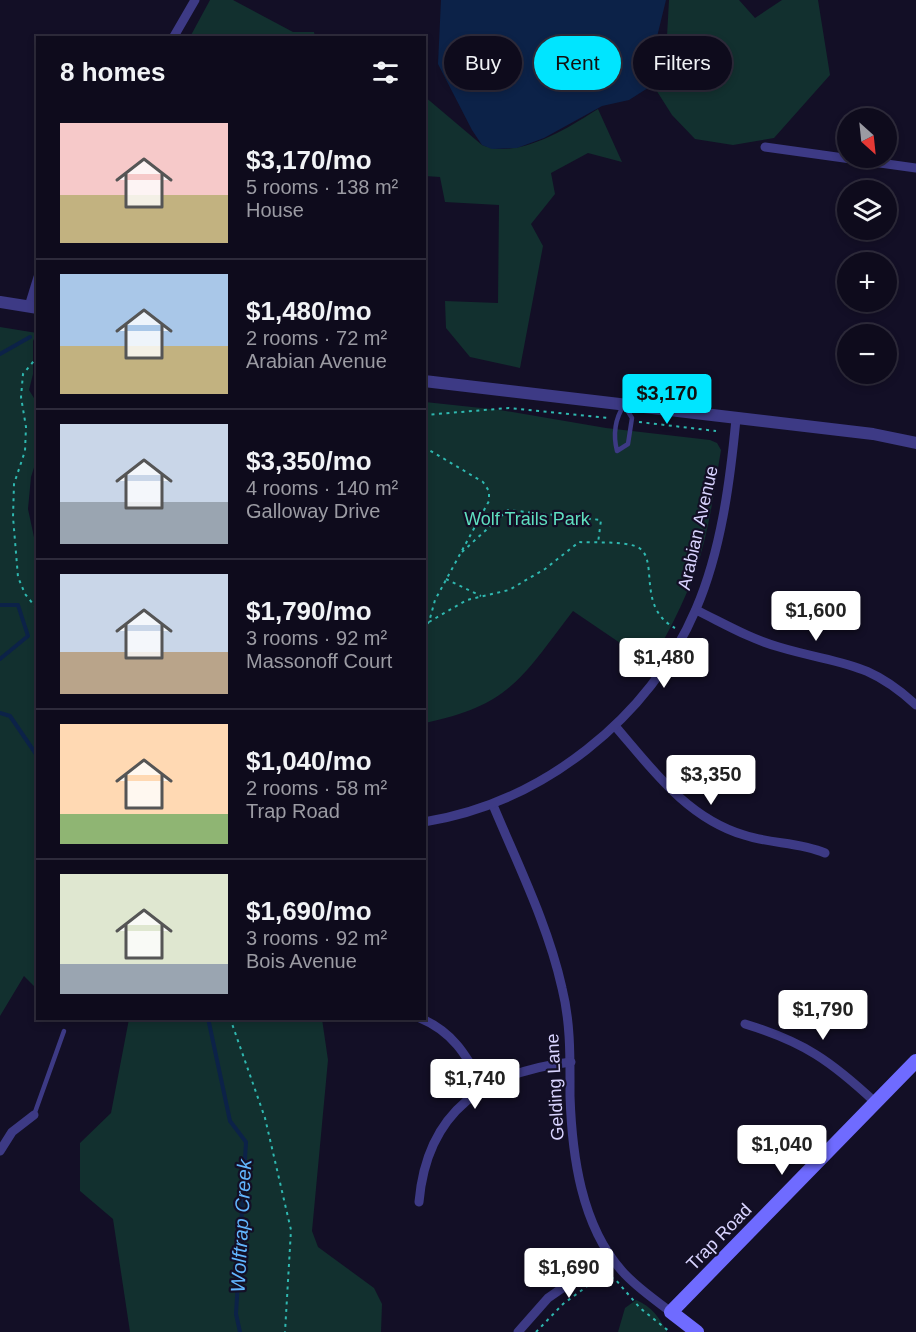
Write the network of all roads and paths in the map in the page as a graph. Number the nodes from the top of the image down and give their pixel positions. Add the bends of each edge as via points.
1 (195, 0) edge
2 (174, 36) edge
3 (765, 147) dead end
4 (916, 168) edge
5 (36, 289) edge
6 (0, 302) edge
7 (33, 307) edge
8 (36, 358) edge
9 (426, 381) edge
10 (624, 405) junction
11 (426, 416) edge
12 (736, 418) junction
13 (616, 419) junction
14 (631, 421) junction
15 (716, 431) dead end
16 (916, 443) edge
17 (426, 448) edge
18 (598, 543) junction
19 (459, 554) junction
20 (446, 579) junction
21 (481, 596) junction
22 (36, 608) edge
23 (696, 610) junction
24 (429, 622) junction
25 (426, 625) edge
26 (684, 633) junction
27 (916, 705) edge
28 (615, 726) junction
29 (493, 806) junction
30 (426, 822) edge
31 (825, 853) dead end
32 (231, 1020) edge
33 (425, 1020) edge
34 (745, 1023) dead end
35 (64, 1031) dead end
36 (916, 1061) edge
37 (571, 1062) junction
38 (484, 1087) junction
39 (876, 1103) junction
40 (34, 1115) joint
41 (0, 1151) edge
42 (419, 1202) dead end
43 (610, 1255) junction
44 (590, 1268) junction
45 (597, 1279) junction
46 (671, 1312) junction
47 (285, 1332) edge
48 (518, 1332) edge
49 (536, 1332) edge
50 (670, 1332) edge
51 (697, 1332) edge

1 - 2 street
3 - 4 street
5 - 7 street
6 - 7 street
8 - 22 path via 23,374 25,443 14,484 13,517 18,577
9 - 10 street
10 - 12 street
10 - 13 lane
10 - 14 lane
11 - 13 path via 509,408
12 - 16 street
12 - 23 street, Arabian Avenue via 729,480
13 - 14 lane via 617,451 628,444
14 - 15 path
17 - 19 path via 483,482 489,491 489,501
18 - 19 path via 601,520 508,510
18 - 21 path via 579,542 545,569 509,590
18 - 26 path via 634,546 644,551 648,559 648,590 654,606 666,624
19 - 20 path
20 - 21 path
20 - 24 path
21 - 24 path via 454,606
23 - 26 street, Arabian Avenue
23 - 27 street via 758,640 864,669
24 - 25 path
26 - 28 street, Arabian Avenue via 648,687
28 - 29 street, Arabian Avenue via 578,757
28 - 31 street via 673,792 708,820 747,836 801,844
29 - 30 street, Arabian Avenue
29 - 37 street, Gelding Lane via 555,958 569,1024
32 - 47 path via 265,1118 291,1230
33 - 38 street via 457,1042
34 - 39 street via 809,1048
35 - 40 lane
36 - 39 main road, Trap Road
37 - 38 street via 524,1070
37 - 43 street, Gelding Lane via 571,1118 582,1186 590,1215
38 - 42 street via 455,1111 434,1143
39 - 46 main road, Trap Road
40 - 41 street via 12,1132
43 - 44 street
43 - 46 street, Gelding Lane via 637,1286
44 - 45 path
44 - 48 street via 548,1298
45 - 49 path via 563,1304
45 - 50 path via 615,1279 640,1308
46 - 51 main road

